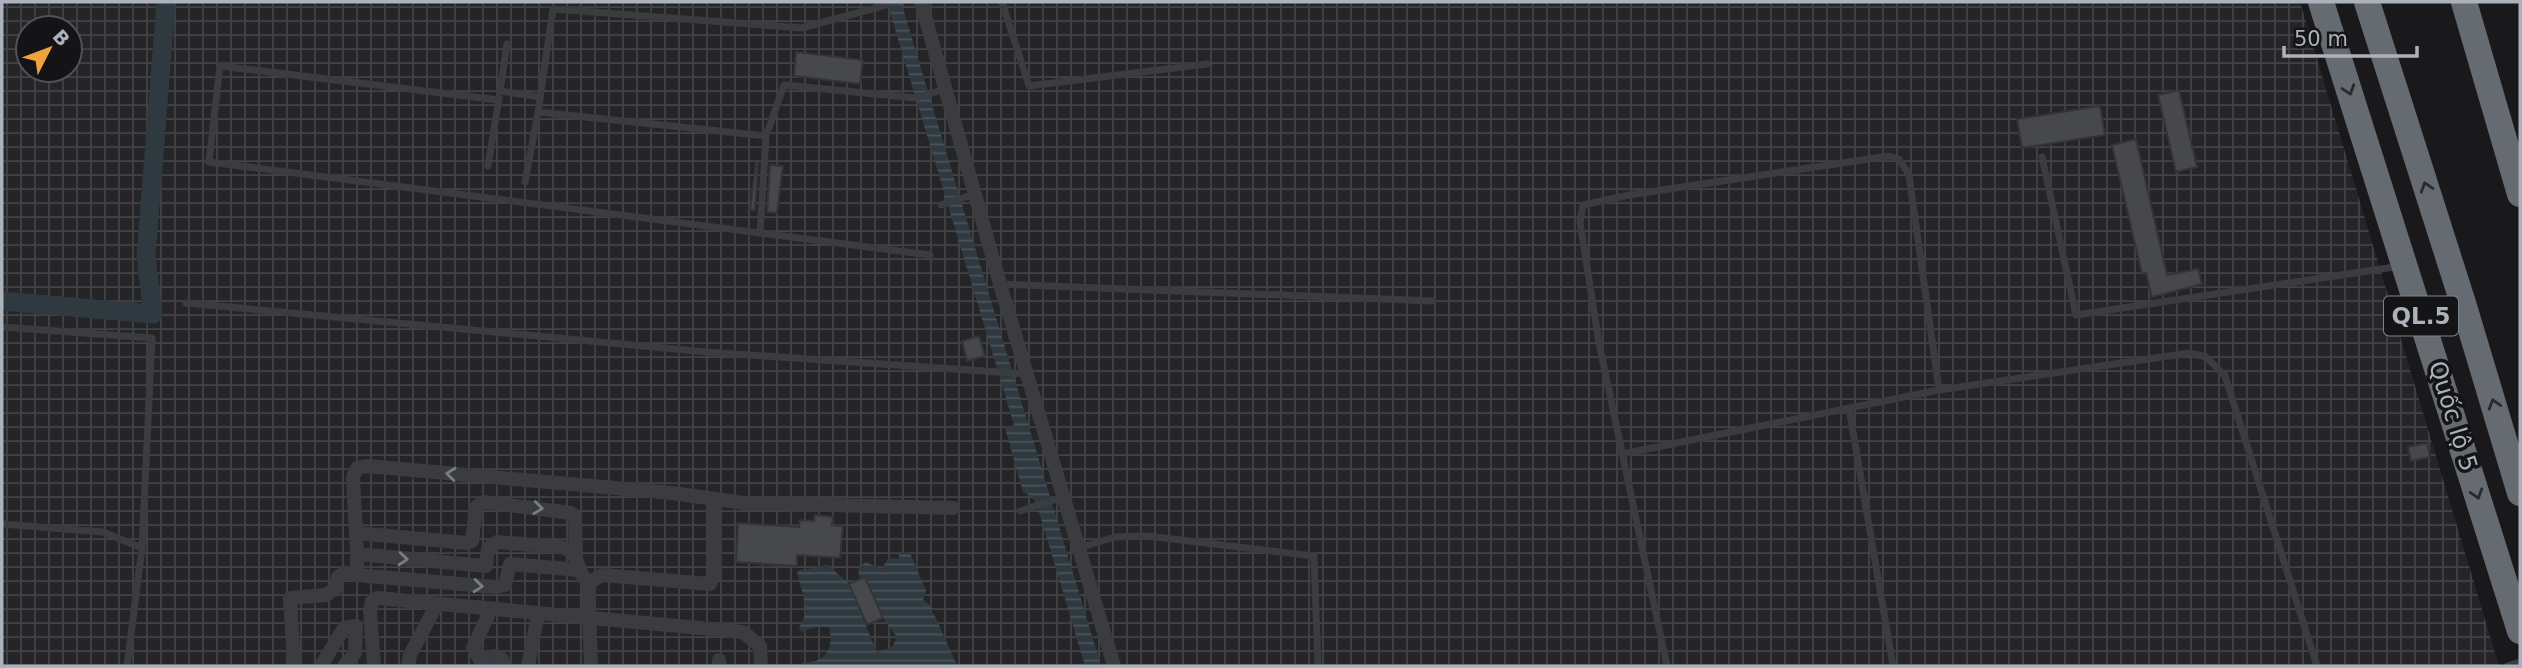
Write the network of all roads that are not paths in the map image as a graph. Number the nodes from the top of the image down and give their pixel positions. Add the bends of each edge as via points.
1 (897, 2) edge
2 (921, 2) edge
3 (1002, 2) edge
4 (2321, 2) edge
5 (2367, 2) edge
6 (2464, 2) edge
7 (507, 44) dead end
8 (1207, 64) dead end
9 (946, 89) junction
10 (500, 91) junction
11 (540, 97) junction
12 (499, 100) junction
13 (538, 111) junction
14 (766, 136) junction
15 (2042, 158) dead end
16 (488, 166) dead end
17 (525, 182) dead end
18 (975, 194) junction
19 (2520, 194) edge
20 (944, 205) dead end
21 (760, 233) junction
22 (930, 255) dead end
23 (2405, 266) junction
24 (1000, 284) junction
25 (1433, 301) dead end
26 (186, 303) dead end
27 (2, 327) edge
28 (1020, 373) junction
29 (1938, 390) junction
30 (1849, 408) junction
31 (1622, 454) junction
32 (2520, 493) edge
33 (715, 499) junction
34 (1057, 499) junction
35 (953, 508) dead end
36 (1020, 511) dead end
37 (2, 524) edge
38 (356, 533) junction
39 (142, 548) junction
40 (1079, 548) junction
41 (357, 554) junction
42 (576, 555) junction
43 (357, 575) junction
44 (583, 576) junction
45 (437, 604) junction
46 (491, 609) junction
47 (538, 614) junction
48 (588, 620) junction
49 (2520, 631) edge
50 (2520, 662) edge
51 (127, 666) edge
52 (294, 666) edge
53 (321, 666) edge
54 (344, 666) edge
55 (374, 666) edge
56 (408, 666) edge
57 (506, 666) edge
58 (528, 666) edge
59 (591, 666) edge
60 (761, 666) edge
61 (1114, 666) edge
62 (1318, 666) edge
63 (1667, 666) edge
64 (1893, 666) edge
65 (2317, 666) edge
66 (2507, 666) edge

1 - 11 lane via 802,28 553,9
2 - 9 street
3 - 8 lane via 1028,86
4 -> 23 highway, Quốc lộ 5 / QL.5
32 -> 5 highway, Quốc lộ 5 / QL.5
6 - 19 highway
7 - 10 lane
9 - 14 lane via 916,98 784,85
9 - 18 street
10 - 11 lane
10 - 12 lane
11 - 13 lane
12 - 16 lane
12 - 21 lane via 220,66 209,162
13 - 14 lane
13 - 17 lane
14 - 21 lane
15 - 23 lane via 2076,315
18 - 20 lane
18 - 24 street
21 - 22 lane
23 -> 49 highway, Quốc lộ 5 / QL.5
24 - 25 lane
24 - 28 street
26 - 28 lane via 706,352
27 - 39 lane via 152,338
28 - 34 street
29 - 30 lane
29 - 31 lane via 1909,175 1899,159 1889,156 1629,195 1583,205 1580,210 1599,342
29 - 65 lane via 2189,353 2217,365 2225,376
30 - 31 lane
30 - 64 lane
31 - 63 lane
33 - 35 street
33 -> 38 street via 367,466 357,468 353,477
33 - 44 street via 715,572 710,584
34 - 36 lane
34 - 40 street
37 - 39 lane via 103,531
38 - 41 street
38 -> 42 street via 467,543 472,541 476,507 484,502 571,513 575,516
39 - 51 lane
40 - 61 street
40 - 62 lane via 1115,537 1147,536 1314,556
41 -> 42 street via 486,566 488,548 497,542 561,547
41 - 43 street
42 - 44 street
43 -> 44 street via 501,588 510,564
43 - 52 street via 344,573 326,595 290,598
44 - 48 street
45 - 46 street
45 - 55 street via 372,601
45 - 56 street
46 - 47 street
46 - 57 street via 472,648 480,660 494,656
47 - 48 street
47 - 58 street
48 - 59 street
48 - 60 street via 743,632 760,646
50 - 66 lane
53 - 54 street via 344,628 356,626 355,653

